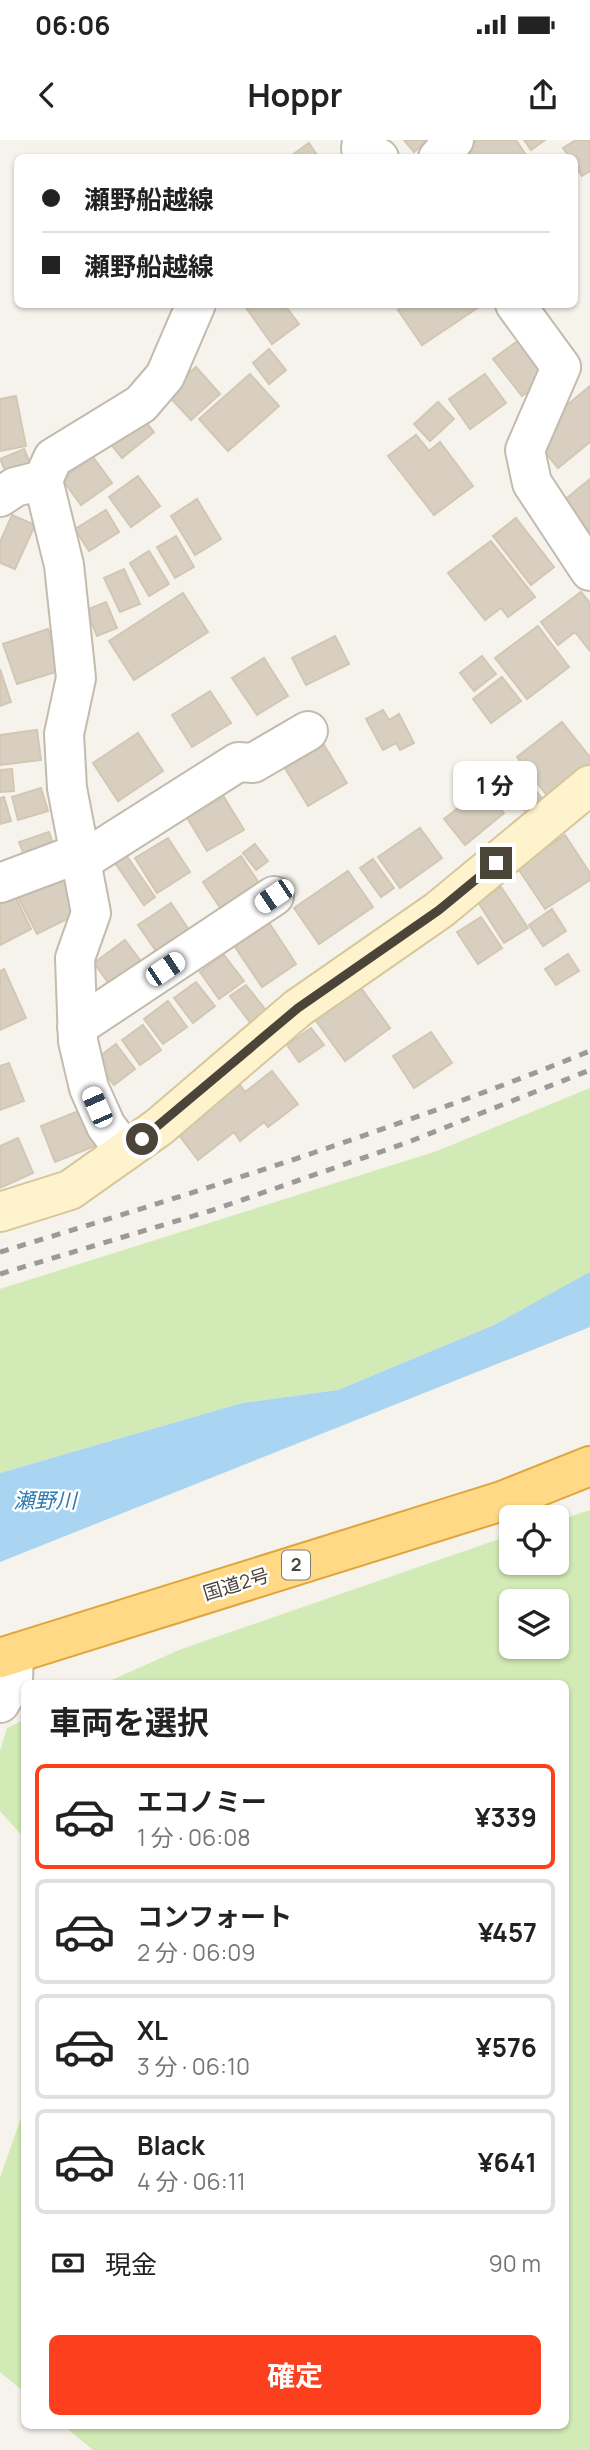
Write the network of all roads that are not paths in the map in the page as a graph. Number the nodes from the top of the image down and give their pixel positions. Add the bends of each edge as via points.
1 (362, 140) edge
2 (454, 140) edge
3 (371, 154) edge
4 (442, 154) edge
5 (193, 308) edge
6 (518, 308) edge
7 (43, 480) junction
8 (0, 497) edge
9 (590, 571) edge
10 (309, 731) dead end
11 (590, 785) edge
12 (81, 857) junction
13 (0, 883) edge
14 (274, 896) dead end
15 (77, 1027) junction
16 (125, 1151) junction
17 (0, 1212) edge
18 (590, 1465) edge
19 (7, 1656) edge
20 (0, 1703) edge

1 - 3 street via 361,149
2 - 4 street
5 - 7 street via 165,376 141,404 53,458
6 - 9 street via 561,367 525,450 532,484
7 - 8 street via 15,487
7 - 12 street via 64,565 76,678 64,734 67,788
10 - 12 street via 253,763 238,762
11 - 16 main road via 439,910 298,1008
12 - 13 street
12 - 15 street via 91,913 75,958
14 - 15 street
15 - 16 street via 89,1088 106,1126
16 - 17 main road via 70,1190
18 - 19 highway, 国道2号 / 2 via 502,1501
19 - 20 street via 13,1681

